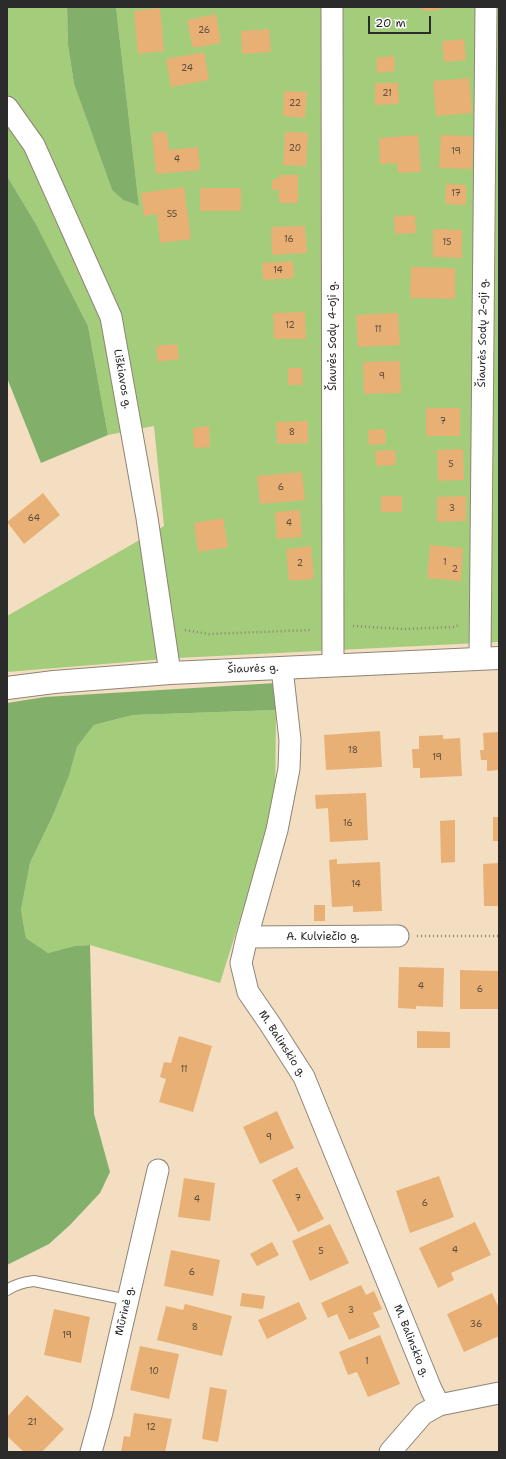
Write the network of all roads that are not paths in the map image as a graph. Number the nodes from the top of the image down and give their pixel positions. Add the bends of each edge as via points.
1 (332, 7) edge
2 (486, 7) edge
3 (7, 106) edge
4 (490, 658) edge
5 (333, 665) junction
6 (282, 668) junction
7 (170, 673) junction
8 (7, 688) edge
9 (398, 936) road end
10 (247, 937) junction
11 (158, 1170) dead end
12 (7, 1290) edge
13 (128, 1300) junction
14 (499, 1393) edge
15 (439, 1405) junction
16 (91, 1452) edge
17 (390, 1452) edge

1 - 5 street, Šiaurės Sodų 4-oji g.
2 - 4 street, Šiaurės Sodų 2-oji g.
3 - 7 street, Liškiavos g. via 34,144 110,317 147,518
4 - 5 main road, Šiaurės g.
5 - 6 main road, Šiaurės g.
6 - 7 main road, Šiaurės g.
6 - 10 street, M. Balinskio g. via 290,740 288,769 277,830
7 - 8 main road, Šiaurės g.
9 - 10 street, A. Kulviečio g.
10 - 15 street, M. Balinskio g. via 241,963 248,992 304,1077
11 - 13 street, Mūrinė g.
12 - 13 lane via 15,1284 34,1281
13 - 16 street, Mūrinė g.
14 - 15 street
15 - 17 street via 423,1414

